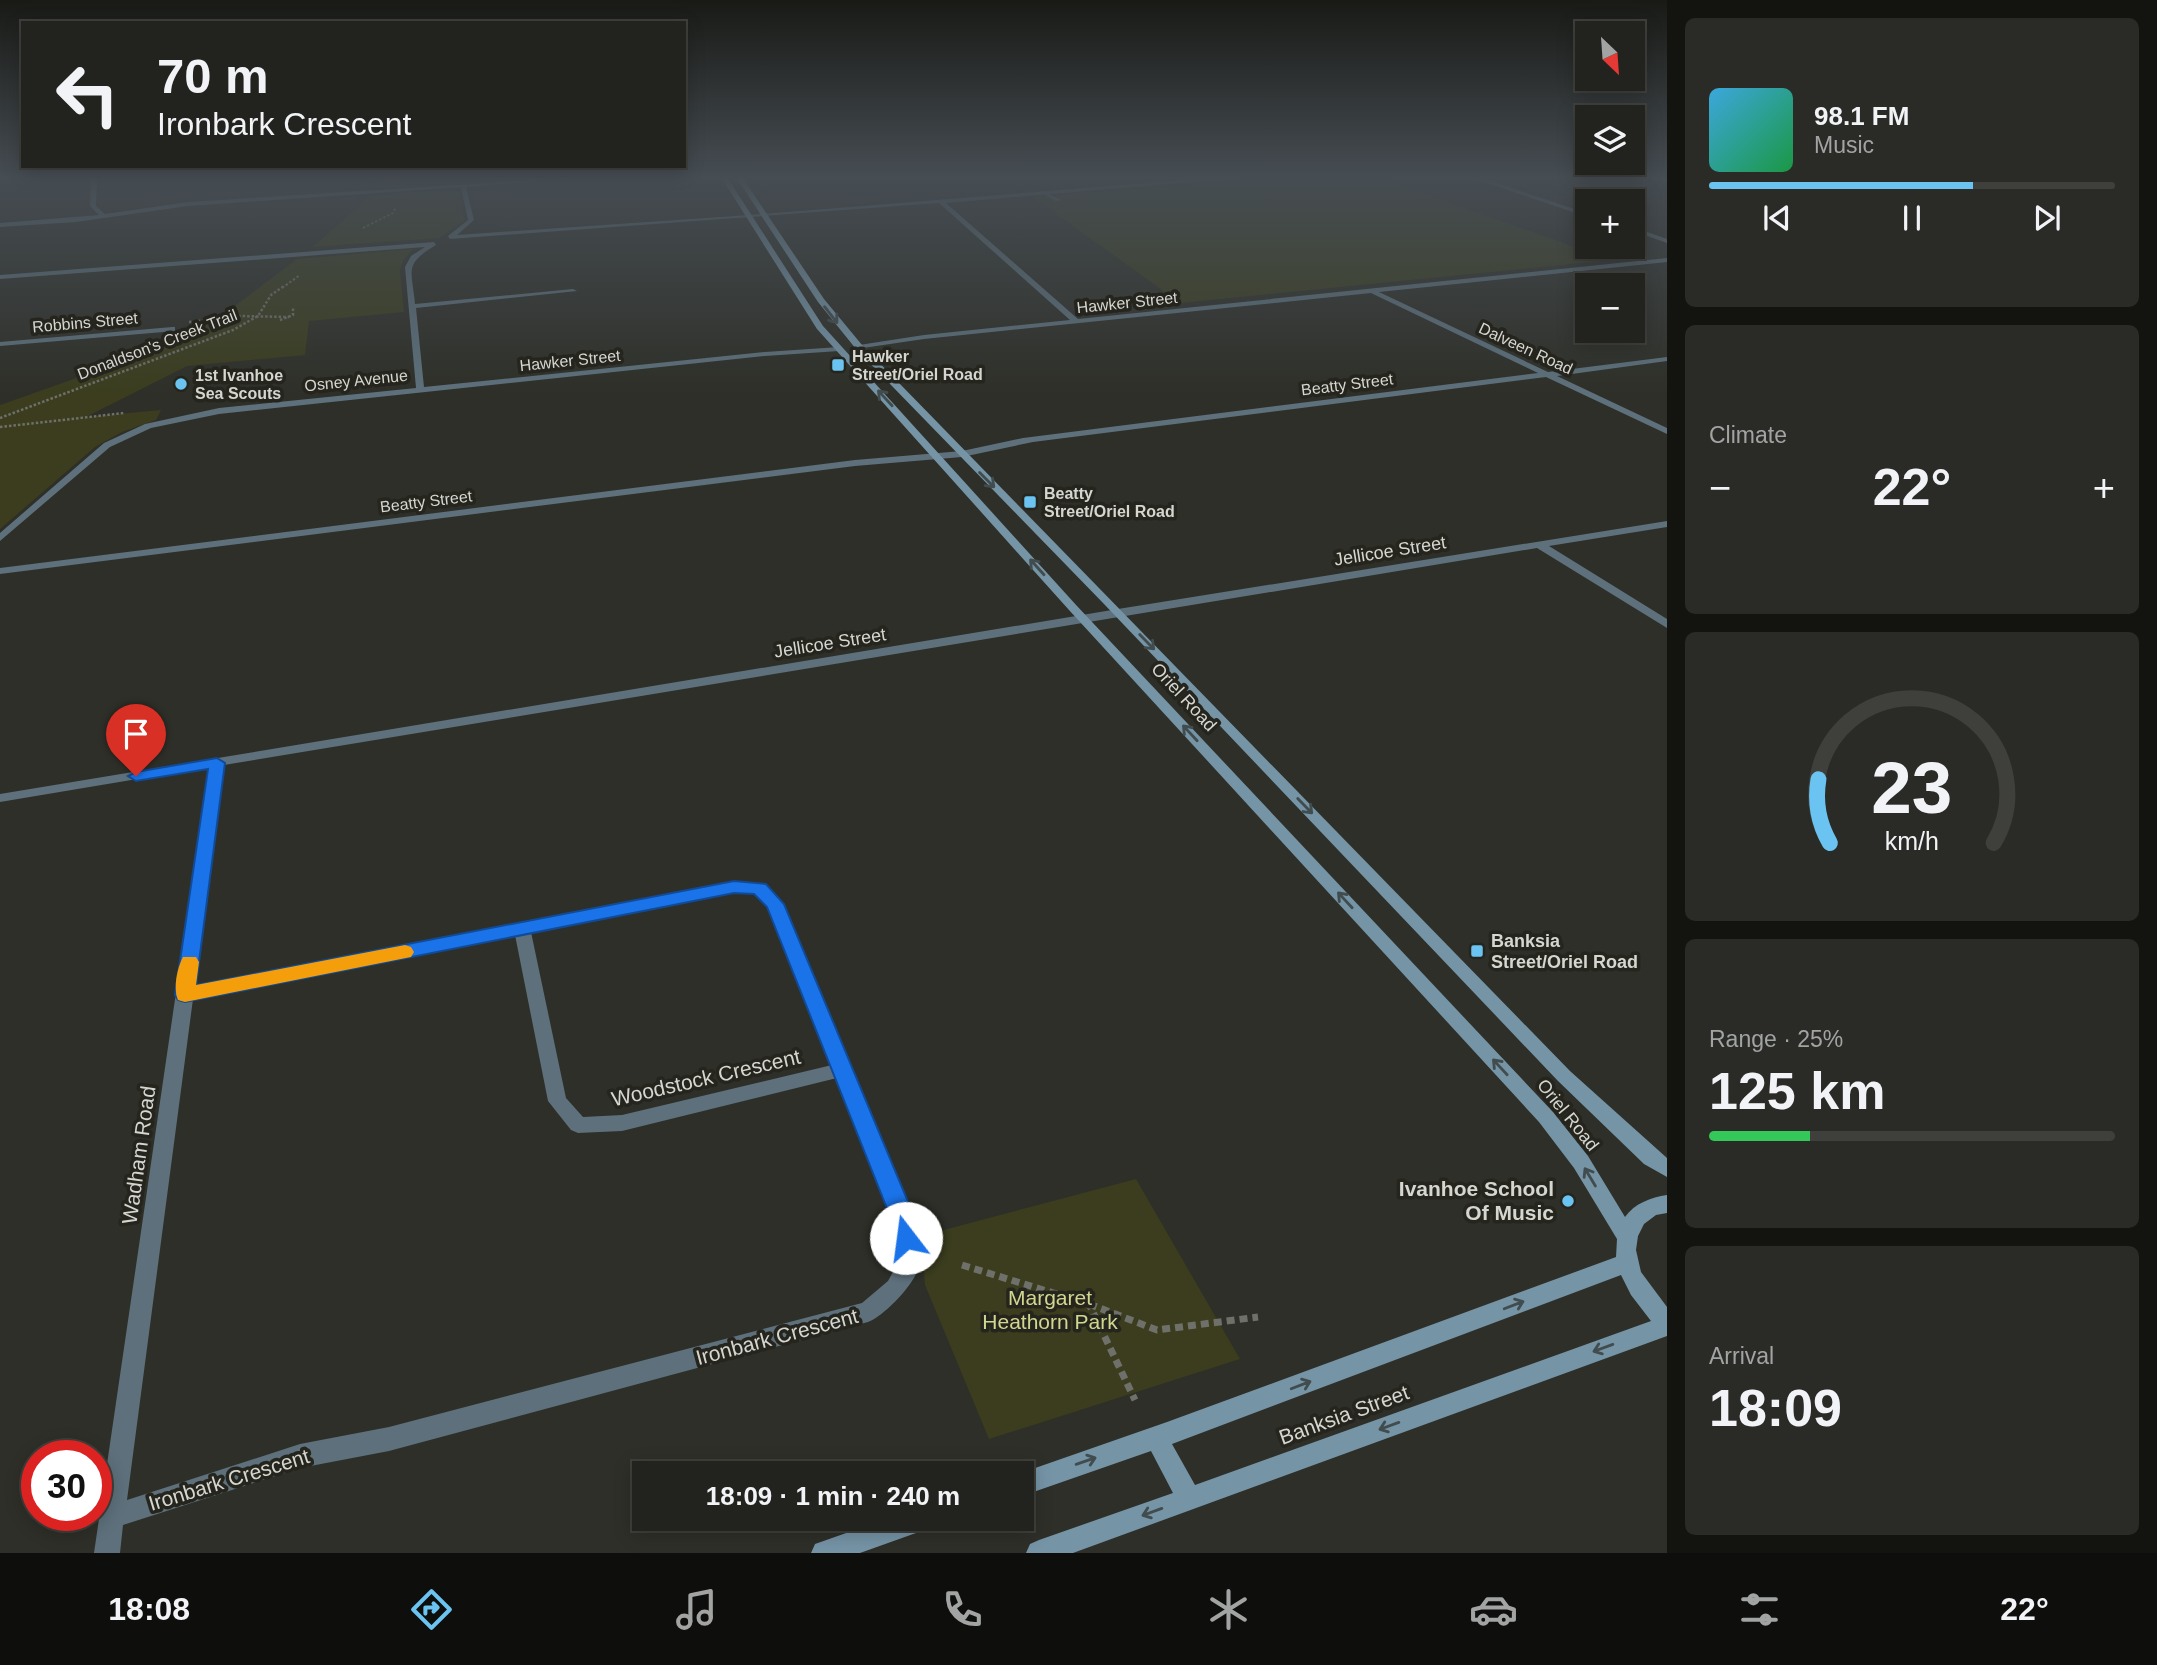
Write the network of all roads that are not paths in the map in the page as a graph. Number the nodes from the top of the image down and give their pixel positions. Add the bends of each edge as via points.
1 (357, 249) edge
2 (426, 249) edge
3 (769, 249) edge
4 (787, 249) edge
5 (995, 249) edge
6 (1667, 260) edge
7 (0, 277) edge
8 (573, 291) dead end
9 (1373, 291) junction
10 (412, 306) junction
11 (1077, 321) junction
12 (172, 329) dead end
13 (0, 344) edge
14 (856, 344) junction
15 (837, 346) junction
16 (1667, 359) edge
17 (1549, 374) junction
18 (420, 389) junction
19 (1667, 431) edge
20 (958, 450) junction
21 (935, 453) junction
22 (1667, 524) edge
23 (0, 538) edge
24 (1540, 545) junction
25 (0, 571) edge
26 (1118, 612) junction
27 (1083, 618) junction
28 (1667, 624) edge
29 (217, 763) junction
30 (0, 798) edge
31 (522, 929) junction
32 (185, 995) junction
33 (841, 1070) junction
34 (1667, 1169) edge
35 (1667, 1204) edge
36 (1625, 1235) junction
37 (1626, 1263) junction
38 (1667, 1324) edge
39 (1156, 1437) junction
40 (1034, 1480) edge
41 (1189, 1499) junction
42 (112, 1510) edge
43 (112, 1517) edge
44 (109, 1531) edge
45 (887, 1531) edge
46 (107, 1553) edge
47 (824, 1553) edge
48 (1039, 1553) edge

1 - 7 street
2 - 10 street via 408,267
3 - 15 main road, Oriel Road via 812,317
4 -> 14 main road, Oriel Road
5 - 11 street
6 - 9 street, Hawker Street
8 - 10 street
9 - 11 street, Hawker Street
9 - 17 street, Dalveen Road
10 - 18 street
11 - 14 street, Hawker Street
12 - 13 street, Robbins Street
14 - 15 main road
14 - 20 main road, Oriel Road
15 - 18 street, Hawker Street
21 -> 15 main road, Oriel Road
16 - 17 street, Beatty Street
17 - 19 street, Dalveen Road
17 - 20 street, Beatty Street
18 - 23 street, Osney Avenue via 219,411 148,426 107,445
20 - 21 street, Beatty Street
20 -> 26 main road, Oriel Road
21 - 25 street, Beatty Street
27 -> 21 main road, Oriel Road
22 - 24 street, Jellicoe Street
24 - 26 street, Jellicoe Street
24 - 28 street
26 - 27 street, Jellicoe Street
26 -> 34 main road, Oriel Road via 1564,1076
27 - 29 street, Jellicoe Street
36 -> 27 main road, Oriel Road via 1581,1162 1546,1117
29 - 30 street, Jellicoe Street
29 - 32 street, Wadham Road
31 - 32 street, Ironbark Crescent
31 - 33 street, Ironbark Crescent via 734,887 759,889 775,904
31 - 33 street, Woodstock Crescent via 557,1101 578,1125 622,1123
32 - 42 street, Wadham Road
33 - 43 street, Ironbark Crescent via 902,1216 911,1260 896,1288 869,1312 389,1439 300,1456
35 - 36 main road via 1637,1215
36 - 37 main road
37 - 38 main road via 1641,1294
39 -> 37 main road
38 -> 41 main road, Banksia Street
40 -> 39 main road
39 - 41 main road
41 -> 48 main road, Banksia Street
44 - 46 street, Wadham Road
45 - 47 main road

